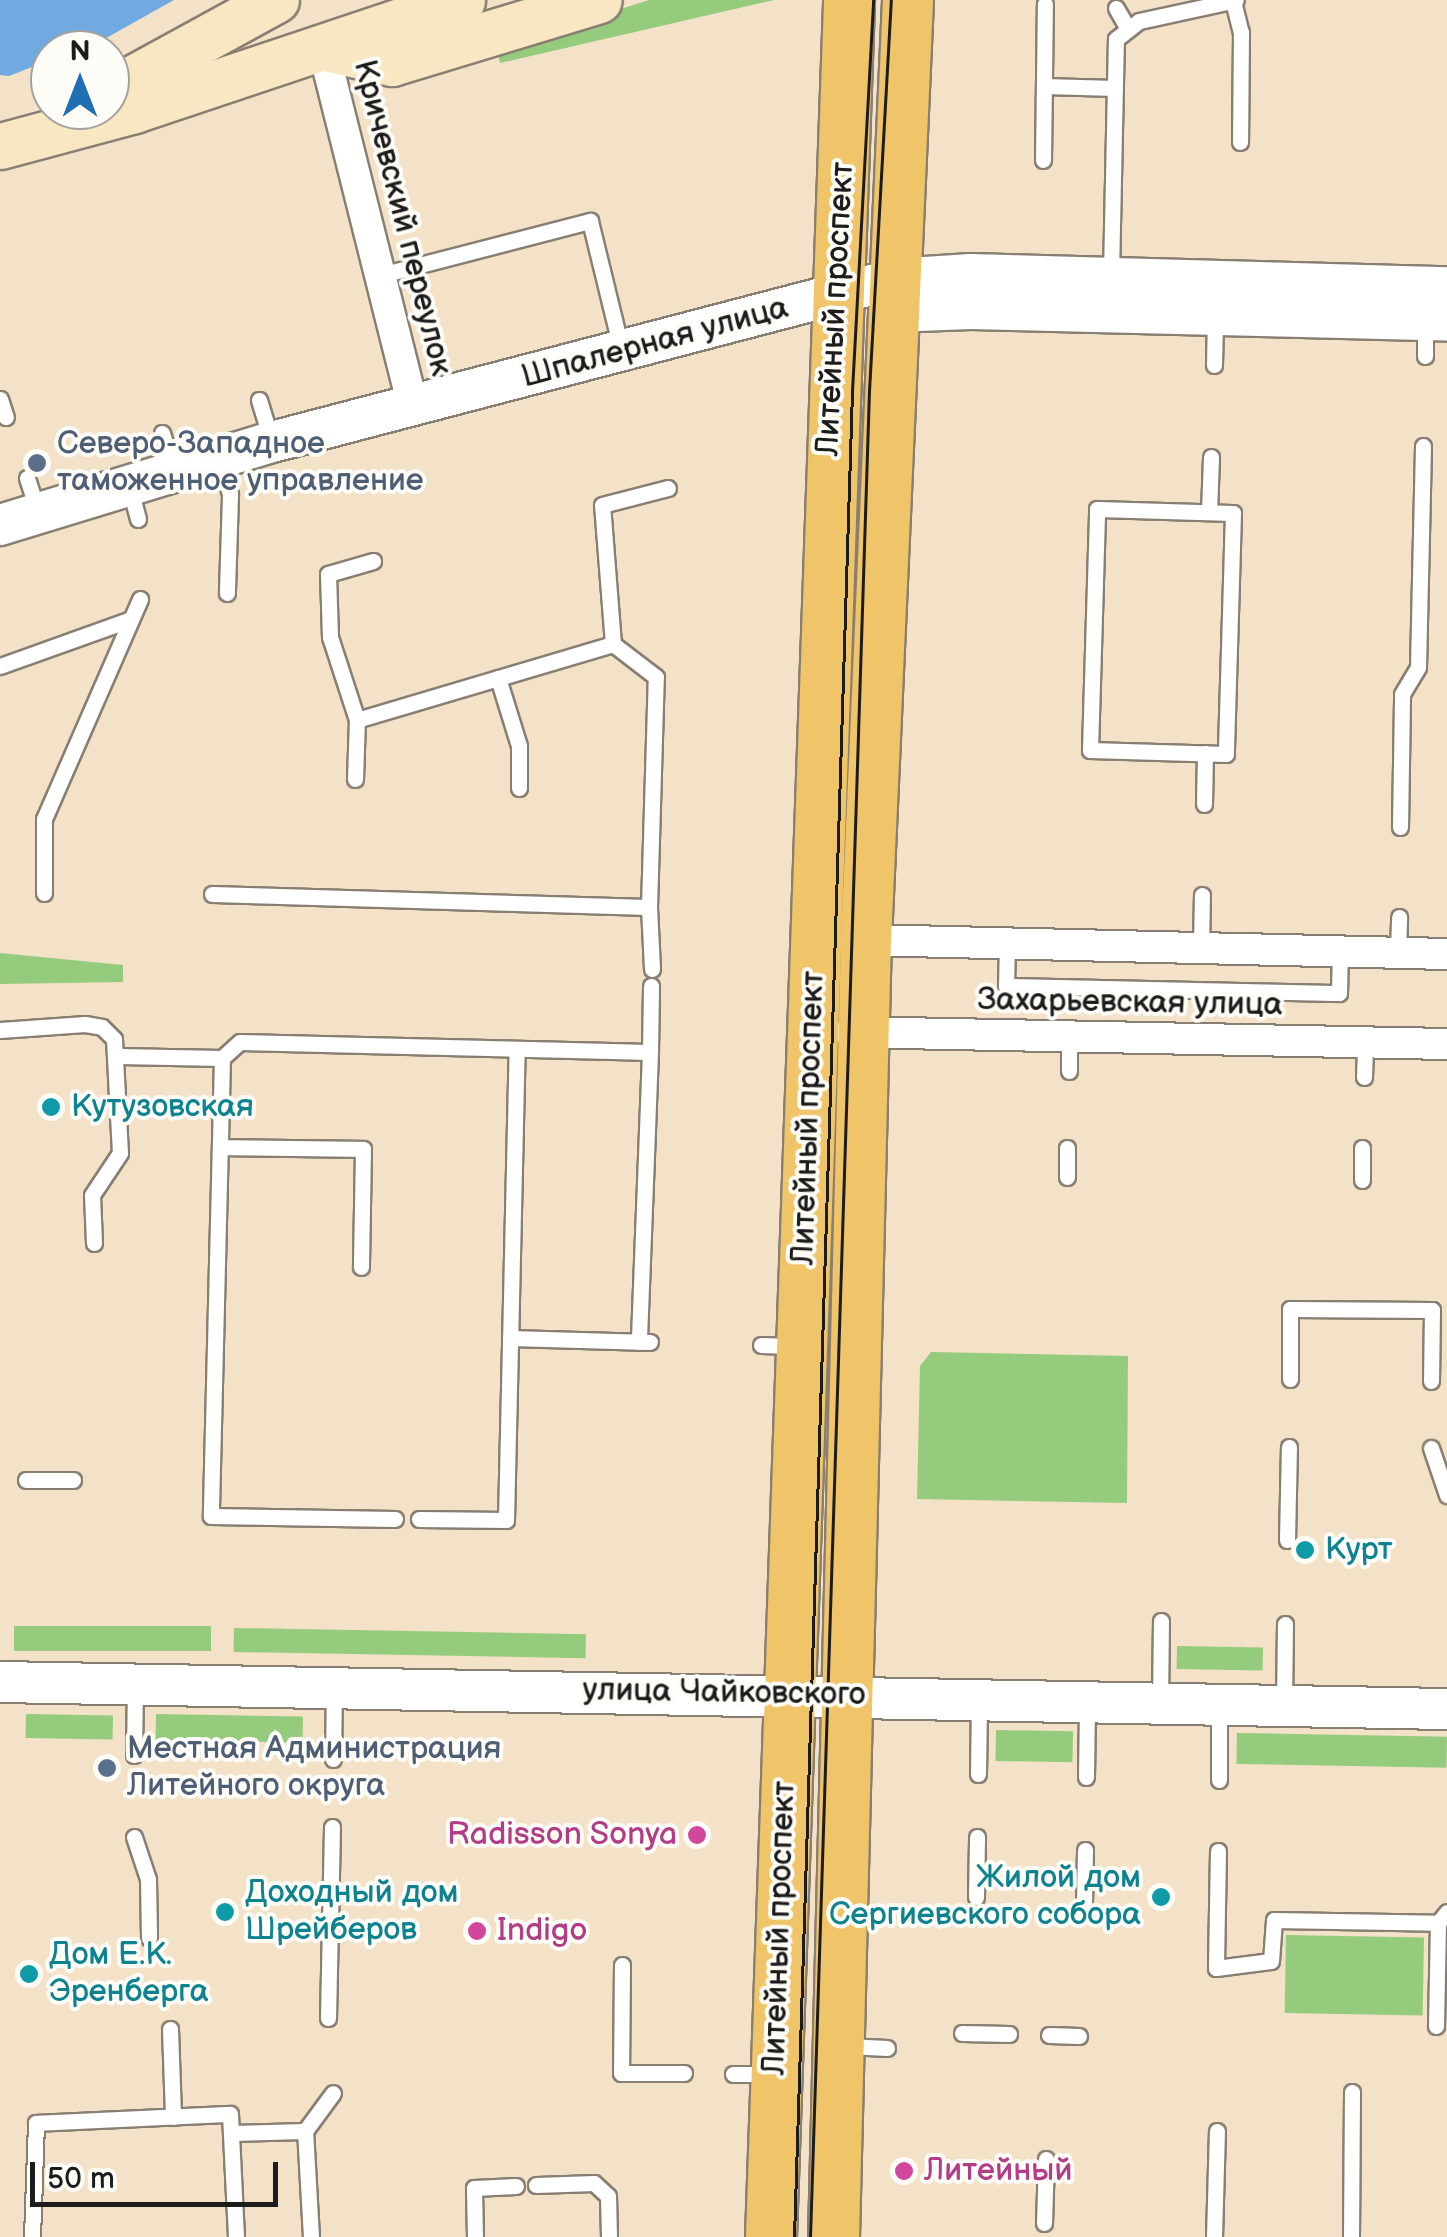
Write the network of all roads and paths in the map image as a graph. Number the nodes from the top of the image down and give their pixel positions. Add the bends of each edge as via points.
1 (276, 0) edge
2 (374, 0) edge
3 (462, 0) edge
4 (599, 0) edge
5 (849, 0) edge
6 (908, 0) edge
7 (1234, 0) edge
8 (1045, 4) dead end
9 (1116, 8) dead end
10 (1126, 26) junction
11 (323, 48) junction
12 (130, 79) edge
13 (130, 81) edge
14 (1044, 86) junction
15 (1114, 88) junction
16 (30, 107) edge
17 (0, 114) edge
18 (1240, 142) dead end
19 (0, 146) edge
20 (1043, 160) dead end
21 (380, 275) junction
22 (1111, 278) junction
23 (1447, 287) edge
24 (838, 291) junction
25 (893, 296) junction
26 (1215, 315) junction
27 (1432, 332) edge
28 (622, 352) junction
29 (1214, 365) dead end
30 (0, 399) edge
31 (259, 400) dead end
32 (413, 405) junction
33 (6, 418) dead end
34 (272, 442) junction
35 (1423, 446) dead end
36 (220, 457) junction
37 (1211, 457) dead end
38 (668, 488) dead end
39 (1210, 512) junction
40 (0, 526) edge
41 (373, 561) dead end
42 (227, 593) dead end
43 (140, 599) dead end
44 (131, 619) junction
45 (614, 644) junction
46 (0, 666) edge
47 (498, 678) junction
48 (357, 720) junction
49 (1205, 753) junction
50 (355, 779) dead end
51 (519, 788) dead end
52 (1204, 804) dead end
53 (1400, 827) dead end
54 (44, 893) dead end
55 (212, 894) dead end
56 (1202, 895) dead end
57 (649, 907) junction
58 (1399, 916) dead end
59 (866, 940) junction
60 (1007, 942) junction
61 (1201, 946) junction
62 (1340, 949) junction
63 (1398, 950) junction
64 (1447, 954) edge
65 (652, 968) dead end
66 (651, 986) dead end
67 (0, 1030) edge
68 (812, 1031) junction
69 (864, 1032) junction
70 (1070, 1036) junction
71 (1365, 1043) junction
72 (1447, 1044) edge
73 (517, 1049) junction
74 (650, 1052) junction
75 (118, 1056) junction
76 (222, 1058) junction
77 (1068, 1071) dead end
78 (1364, 1078) dead end
79 (220, 1146) junction
80 (1067, 1148) dead end
81 (1362, 1148) dead end
82 (1066, 1177) dead end
83 (1362, 1180) dead end
84 (94, 1243) dead end
85 (361, 1267) dead end
86 (510, 1338) junction
87 (1290, 1379) dead end
88 (1431, 1381) dead end
89 (1289, 1447) dead end
90 (1431, 1448) dead end
91 (26, 1480) dead end
92 (73, 1480) dead end
93 (1447, 1495) edge
94 (395, 1519) dead end
95 (419, 1519) dead end
96 (1287, 1540) dead end
97 (1160, 1622) dead end
98 (1286, 1624) dead end
99 (0, 1682) edge
100 (134, 1684) junction
101 (334, 1687) junction
102 (789, 1694) junction
103 (846, 1695) junction
104 (980, 1698) junction
105 (1088, 1701) junction
106 (1160, 1703) junction
107 (1220, 1704) junction
108 (1284, 1706) junction
109 (1447, 1709) edge
110 (134, 1755) dead end
111 (333, 1758) dead end
112 (978, 1774) dead end
113 (1086, 1777) dead end
114 (1218, 1780) dead end
115 (332, 1826) dead end
116 (134, 1836) dead end
117 (977, 1837) dead end
118 (1085, 1850) dead end
119 (1218, 1852) dead end
120 (976, 1897) dead end
121 (1084, 1904) dead end
122 (1443, 1918) edge
123 (149, 1938) dead end
124 (622, 1965) dead end
125 (328, 2018) dead end
126 (1436, 2026) dead end
127 (170, 2029) dead end
128 (962, 2033) dead end
129 (1009, 2034) dead end
130 (1048, 2035) dead end
131 (1078, 2036) dead end
132 (838, 2046) junction
133 (888, 2048) dead end
134 (684, 2073) dead end
135 (1352, 2092) dead end
136 (332, 2093) dead end
137 (173, 2117) junction
138 (305, 2130) junction
139 (1217, 2131) dead end
140 (230, 2133) junction
141 (1046, 2159) dead end
142 (536, 2185) dead end
143 (516, 2186) dead end
144 (1044, 2223) dead end
145 (32, 2237) edge
146 (236, 2237) edge
147 (310, 2237) edge
148 (475, 2237) edge
149 (609, 2237) edge
150 (771, 2237) edge
151 (834, 2237) edge
152 (1214, 2237) edge
153 (1351, 2237) edge

1 - 12 main road
2 - 13 main road
3 - 11 main road
4 - 11 main road via 392,62
5 - 24 main road, Литейный проспект
6 - 25 main road, Литейный проспект
7 - 10 lane
7 - 18 lane via 1241,32
8 - 14 lane
9 - 10 lane
10 - 15 lane via 1116,39
11 - 19 main road
11 - 21 street, Кричевский переулок
14 - 15 lane
14 - 20 lane
15 - 22 lane
16 - 17 main road
21 - 28 lane via 590,220
21 - 32 street, Кричевский переулок
22 - 23 street, Шпалерная улица
22 - 25 street, Шпалерная улица
24 - 25 street, Шпалерная улица
24 - 28 street, Шпалерная улица via 773,316
24 - 68 main road, Литейный проспект
25 - 26 street, Шпалерная улица
25 - 59 main road, Литейный проспект
26 - 27 street, Шпалерная улица
26 - 29 lane
28 - 32 street, Шпалерная улица
30 - 33 lane
31 - 34 lane
32 - 34 street, Шпалерная улица
34 - 36 street, Шпалерная улица
35 - 53 lane via 1418,667 1402,694
36 - 40 street, Шпалерная улица via 167,452 133,502 33,496
36 - 42 lane via 230,495
37 - 39 lane
38 - 45 lane via 602,505
39 - 49 lane via 1233,512 1226,754
39 - 49 lane via 1097,509 1090,750
41 - 48 lane via 328,574 330,638
43 - 44 lane
44 - 46 lane
44 - 54 lane via 44,819
45 - 47 lane
45 - 57 lane via 656,677
47 - 48 lane
47 - 51 lane via 519,746
48 - 50 lane
49 - 52 lane
55 - 57 lane
56 - 61 lane
57 - 65 lane
58 - 63 lane
59 - 60 street, Захарьевская улица
59 - 69 main road, Литейный проспект
60 - 61 street, Захарьевская улица
60 - 62 lane via 1006,986 1339,993
61 - 62 street, Захарьевская улица
62 - 63 street, Захарьевская улица
63 - 64 street, Захарьевская улица
66 - 74 lane
67 - 75 lane via 102,1027
68 - 69 street, Захарьевская улица
68 - 102 main road, Литейный проспект via 781,1346
69 - 70 street, Захарьевская улица
69 - 103 main road, Литейный проспект
70 - 71 street, Захарьевская улица
70 - 77 lane
71 - 72 street, Захарьевская улица
71 - 78 lane
73 - 74 lane
73 - 76 lane via 240,1042
73 - 86 lane
74 - 86 lane via 644,1342
75 - 76 lane
75 - 84 lane via 120,1153 92,1195
76 - 79 lane
79 - 85 lane via 363,1149
79 - 94 lane via 211,1516
80 - 82 lane
81 - 83 lane
86 - 95 lane via 506,1520
87 - 88 lane via 1290,1308 1432,1310
89 - 96 lane
90 - 93 lane
91 - 92 lane
97 - 106 lane
98 - 108 lane
99 - 100 street, улица Чайковского
100 - 101 street, улица Чайковского
100 - 110 lane
101 - 102 street, улица Чайковского
101 - 111 lane
102 - 103 street, улица Чайковского
102 - 150 main road, Литейный проспект via 754,2074
103 - 104 street, улица Чайковского
103 - 132 main road, Литейный проспект
104 - 105 street, улица Чайковского
104 - 112 lane
105 - 106 street, улица Чайковского
105 - 113 lane
106 - 107 street, улица Чайковского
107 - 108 street, улица Чайковского
107 - 114 lane
108 - 109 street, улица Чайковского
115 - 125 lane
116 - 123 lane via 148,1878
117 - 120 lane
118 - 121 lane
119 - 122 lane via 1216,1968 1271,1962 1274,1920
122 - 126 lane
124 - 134 lane via 621,2072
127 - 137 lane
128 - 129 lane
130 - 131 lane
132 - 133 lane
132 - 151 main road, Литейный проспект
135 - 153 lane
136 - 138 lane
137 - 140 lane via 230,2114
137 - 145 lane via 36,2124
138 - 140 lane
138 - 147 lane
139 - 152 lane
140 - 146 lane
141 - 144 lane
142 - 149 lane via 594,2183 608,2196
143 - 148 lane via 474,2188

